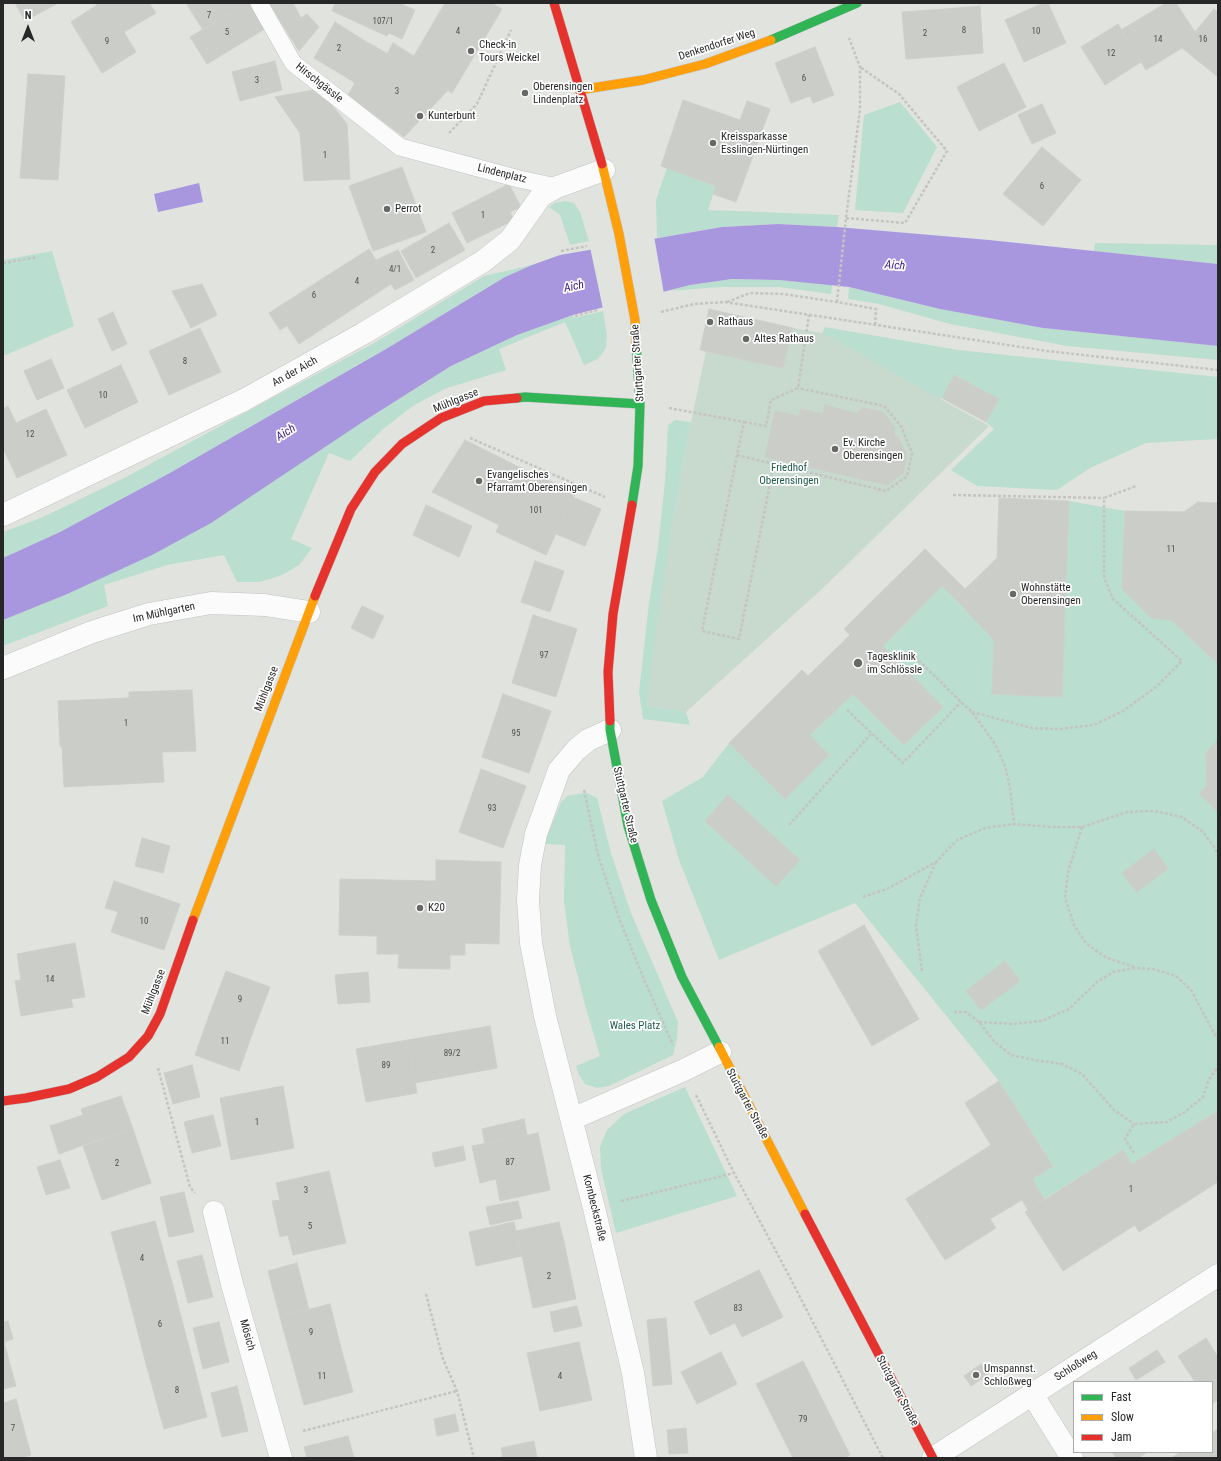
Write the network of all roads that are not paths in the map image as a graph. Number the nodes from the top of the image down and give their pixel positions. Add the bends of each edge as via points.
1 (259, 3) edge
2 (554, 3) edge
3 (857, 3) edge
4 (579, 90) junction
5 (400, 147) joint
6 (604, 170) junction
7 (557, 187) junction
8 (640, 404) junction
9 (3, 515) edge
10 (309, 612) junction
11 (3, 668) edge
12 (610, 730) junction
13 (720, 1052) junction
14 (3, 1101) edge
15 (572, 1119) junction
16 (214, 1212) road end
17 (1218, 1275) edge
18 (1032, 1394) junction
19 (278, 1448) edge
20 (646, 1458) edge
21 (933, 1458) edge
22 (1072, 1458) edge

1 - 5 lane, Hirschgässle via 293,63
2 - 4 main road, Stuttgarter Straße
3 - 4 main road, Denkendorfer Weg via 756,46 705,64 643,80
4 - 6 main road, Stuttgarter Straße
5 - 7 lane, Lindenplatz
6 - 7 street
6 - 8 main road, Stuttgarter Straße via 635,320
7 - 9 street, An der Aich via 541,196 510,240 482,262 377,325 244,400
8 - 10 main road, Mühlgasse via 525,396 484,401 441,418 402,444 375,472 351,509
8 - 12 main road, Stuttgarter Straße via 638,466 613,614 608,672
10 - 11 street, Im Mühlgarten via 265,605 211,603 149,614 92,632
10 - 14 main road, Mühlgasse via 160,1014 148,1036 129,1057 97,1077 69,1088
12 - 13 main road, Stuttgarter Straße via 628,826 651,900 682,977
12 - 15 street via 588,740 559,770 536,834 530,865 528,900 531,943 545,1016
13 - 15 street
13 - 21 main road, Stuttgarter Straße
15 - 20 street, Kornbeckstraße via 633,1373
16 - 19 street, Mösich
17 - 18 street, Schloßweg
18 - 21 street, Schloßweg
18 - 22 street

